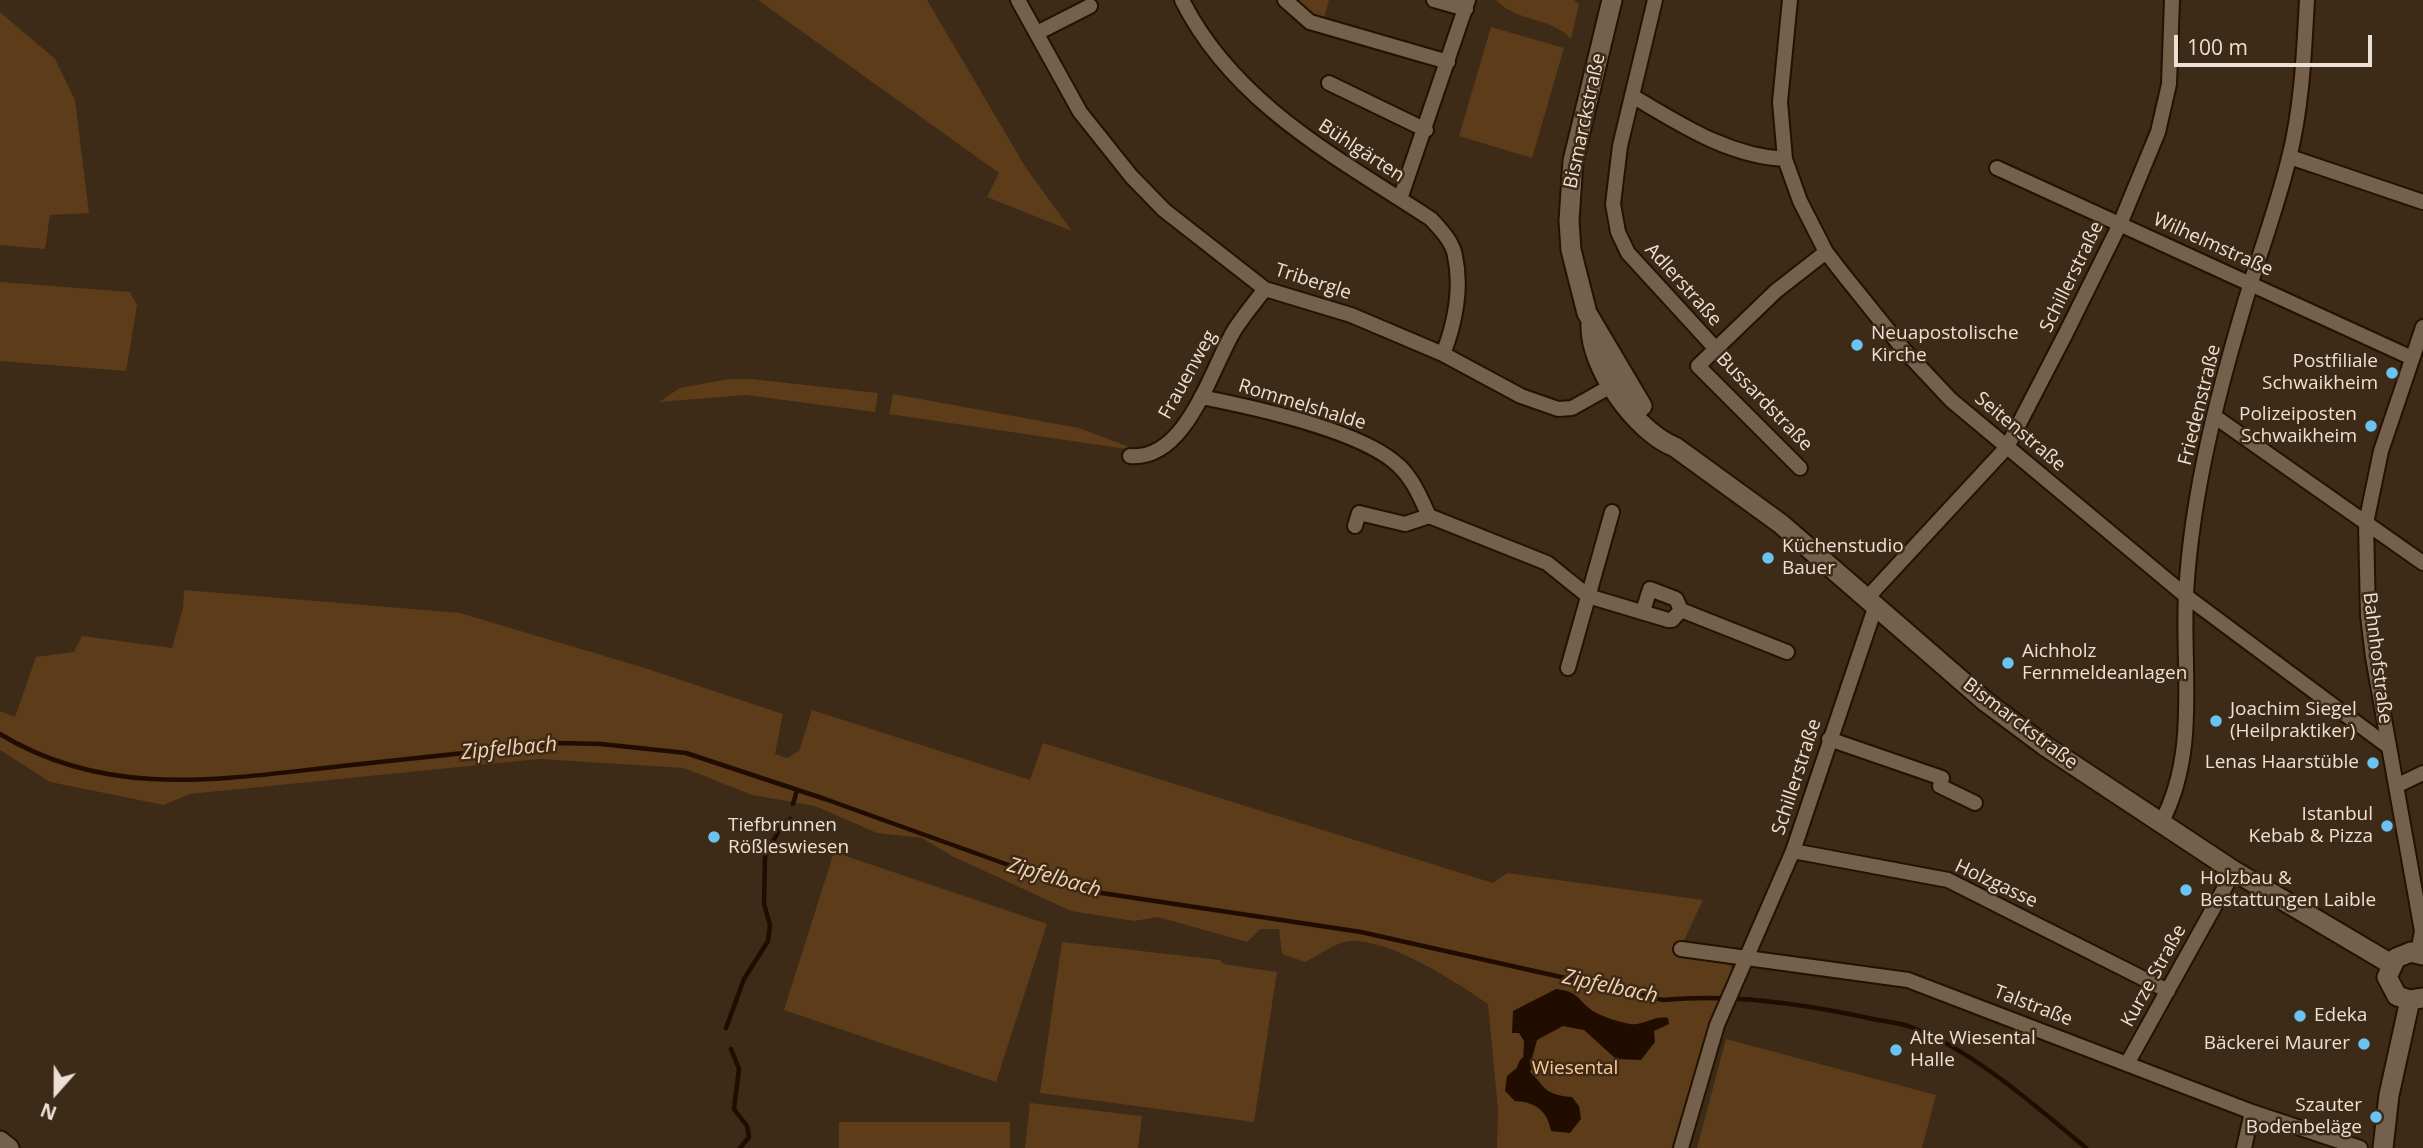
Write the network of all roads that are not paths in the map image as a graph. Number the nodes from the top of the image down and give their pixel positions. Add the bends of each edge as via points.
1 (1018, 0) edge
2 (1182, 0) edge
3 (1284, 0) edge
4 (1434, 0) edge
5 (1612, 0) edge
6 (1655, 0) edge
7 (1790, 0) edge
8 (2172, 0) edge
9 (2307, 0) edge
10 (1467, 5) edge
11 (1090, 6) dead end
12 (1037, 33) junction
13 (1448, 62) junction
14 (1329, 83) dead end
15 (1634, 97) junction
16 (1426, 130) junction
17 (2290, 157) junction
18 (1785, 159) junction
19 (1997, 168) dead end
20 (1401, 199) junction
21 (2423, 202) edge
22 (2120, 224) junction
23 (1826, 252) junction
24 (2251, 284) junction
25 (1265, 289) junction
26 (2423, 327) edge
27 (1716, 349) junction
28 (1443, 354) junction
29 (2412, 358) junction
30 (1618, 382) junction
31 (1201, 397) junction
32 (2214, 416) junction
33 (2007, 447) junction
34 (1130, 456) dead end
35 (1800, 468) dead end
36 (1612, 512) dead end
37 (1429, 516) junction
38 (2366, 523) junction
39 (1355, 526) dead end
40 (2423, 563) edge
41 (1588, 596) junction
42 (2186, 596) junction
43 (1872, 601) junction
44 (1681, 610) junction
45 (1643, 611) junction
46 (1787, 652) dead end
47 (1568, 668) dead end
48 (1829, 738) junction
49 (2389, 747) junction
50 (2423, 773) edge
51 (2396, 786) junction
52 (1975, 803) dead end
53 (2161, 823) junction
54 (1793, 851) junction
55 (2234, 871) junction
56 (1681, 949) dead end
57 (2421, 954) edge
58 (1746, 957) junction
59 (2391, 964) junction
60 (2168, 991) junction
61 (2417, 999) edge
62 (2128, 1062) junction
63 (2252, 1112) junction
64 (0, 1141) edge
65 (9, 1148) edge
66 (1681, 1148) edge
67 (2244, 1148) edge
68 (2360, 1148) edge
69 (2383, 1148) edge

1 - 12 street, Tribergle
2 - 20 street, Bühlgärten via 1194,23 1257,100
3 - 13 street via 1311,22
4 - 10 street
5 - 30 street, Bismarckstraße via 1569,191 1571,250 1591,334 1600,365
6 - 15 street, Adlerstraße
7 - 18 street, Seitenstraße via 1780,102
8 - 22 street, Schillerstraße via 2166,105
9 - 17 street, Friedenstraße
10 - 13 street
11 - 12 street
12 - 25 street, Tribergle via 1080,112 1131,176 1164,210
13 - 16 street
14 - 16 street
15 - 18 street via 1723,146
15 - 27 street, Adlerstraße via 1614,178 1618,232 1641,271
16 - 20 street
17 - 21 street
17 - 24 street, Friedenstraße
18 - 23 street, Seitenstraße
19 - 22 street, Wilhelmstraße
20 - 28 street, Bühlgärten via 1431,219 1447,236 1455,255 1455,323
22 - 24 street, Wilhelmstraße
22 - 33 street, Schillerstraße
23 - 27 street, Bussardstraße via 1776,291
23 - 33 street, Seitenstraße via 1951,400
24 - 29 street, Wilhelmstraße
24 - 32 street, Friedenstraße
25 - 28 street, Tribergle via 1351,315
25 - 31 street, Frauenweg via 1236,328
26 - 29 street, Bahnhofstraße
27 - 35 street, Bussardstraße via 1698,366
28 - 30 street, Tribergle via 1521,396 1559,410 1572,408
29 - 38 street, Bahnhofstraße via 2381,451
30 - 43 street, Bismarckstraße via 1675,447 1781,524
31 - 34 street, Frauenweg via 1163,449 1143,457
31 - 37 street, Rommelshalde via 1360,441 1398,465
32 - 38 street
32 - 42 street, Friedenstraße via 2196,506
33 - 42 street, Seitenstraße
33 - 43 street, Schillerstraße
36 - 41 street
37 - 39 street via 1405,524 1359,513
37 - 41 street via 1547,563
38 - 40 street
38 - 49 street, Bahnhofstraße via 2368,616
41 - 45 street
41 - 47 street
42 - 49 street, Seitenstraße
42 - 53 street, Friedenstraße via 2182,768
43 - 48 street, Schillerstraße
43 - 53 street, Bismarckstraße via 1986,702
44 - 45 street via 1672,620
44 - 45 street via 1676,599 1650,589
44 - 46 street
48 - 52 street via 1942,778 1940,786
48 - 54 street, Schillerstraße
49 - 51 street, Bahnhofstraße
50 - 51 street
51 - 57 street, Bahnhofstraße via 2422,931
53 - 55 street, Bismarckstraße
54 - 58 street, Schillerstraße
54 - 60 street, Holzgasse via 1948,880
55 - 59 street, Bismarckstraße
55 - 60 street, Kurze Straße
56 - 58 street, Talstraße
57 - 59 street via 2403,953
58 - 62 street, Talstraße via 1908,980
58 - 66 street, Schillerstraße via 1717,1025
59 - 61 street via 2389,984 2398,996
60 - 62 street, Kurze Straße
61 - 69 street via 2389,1095
62 - 63 street, Talstraße
63 - 67 street
63 - 68 street, Talstraße
64 - 65 street

